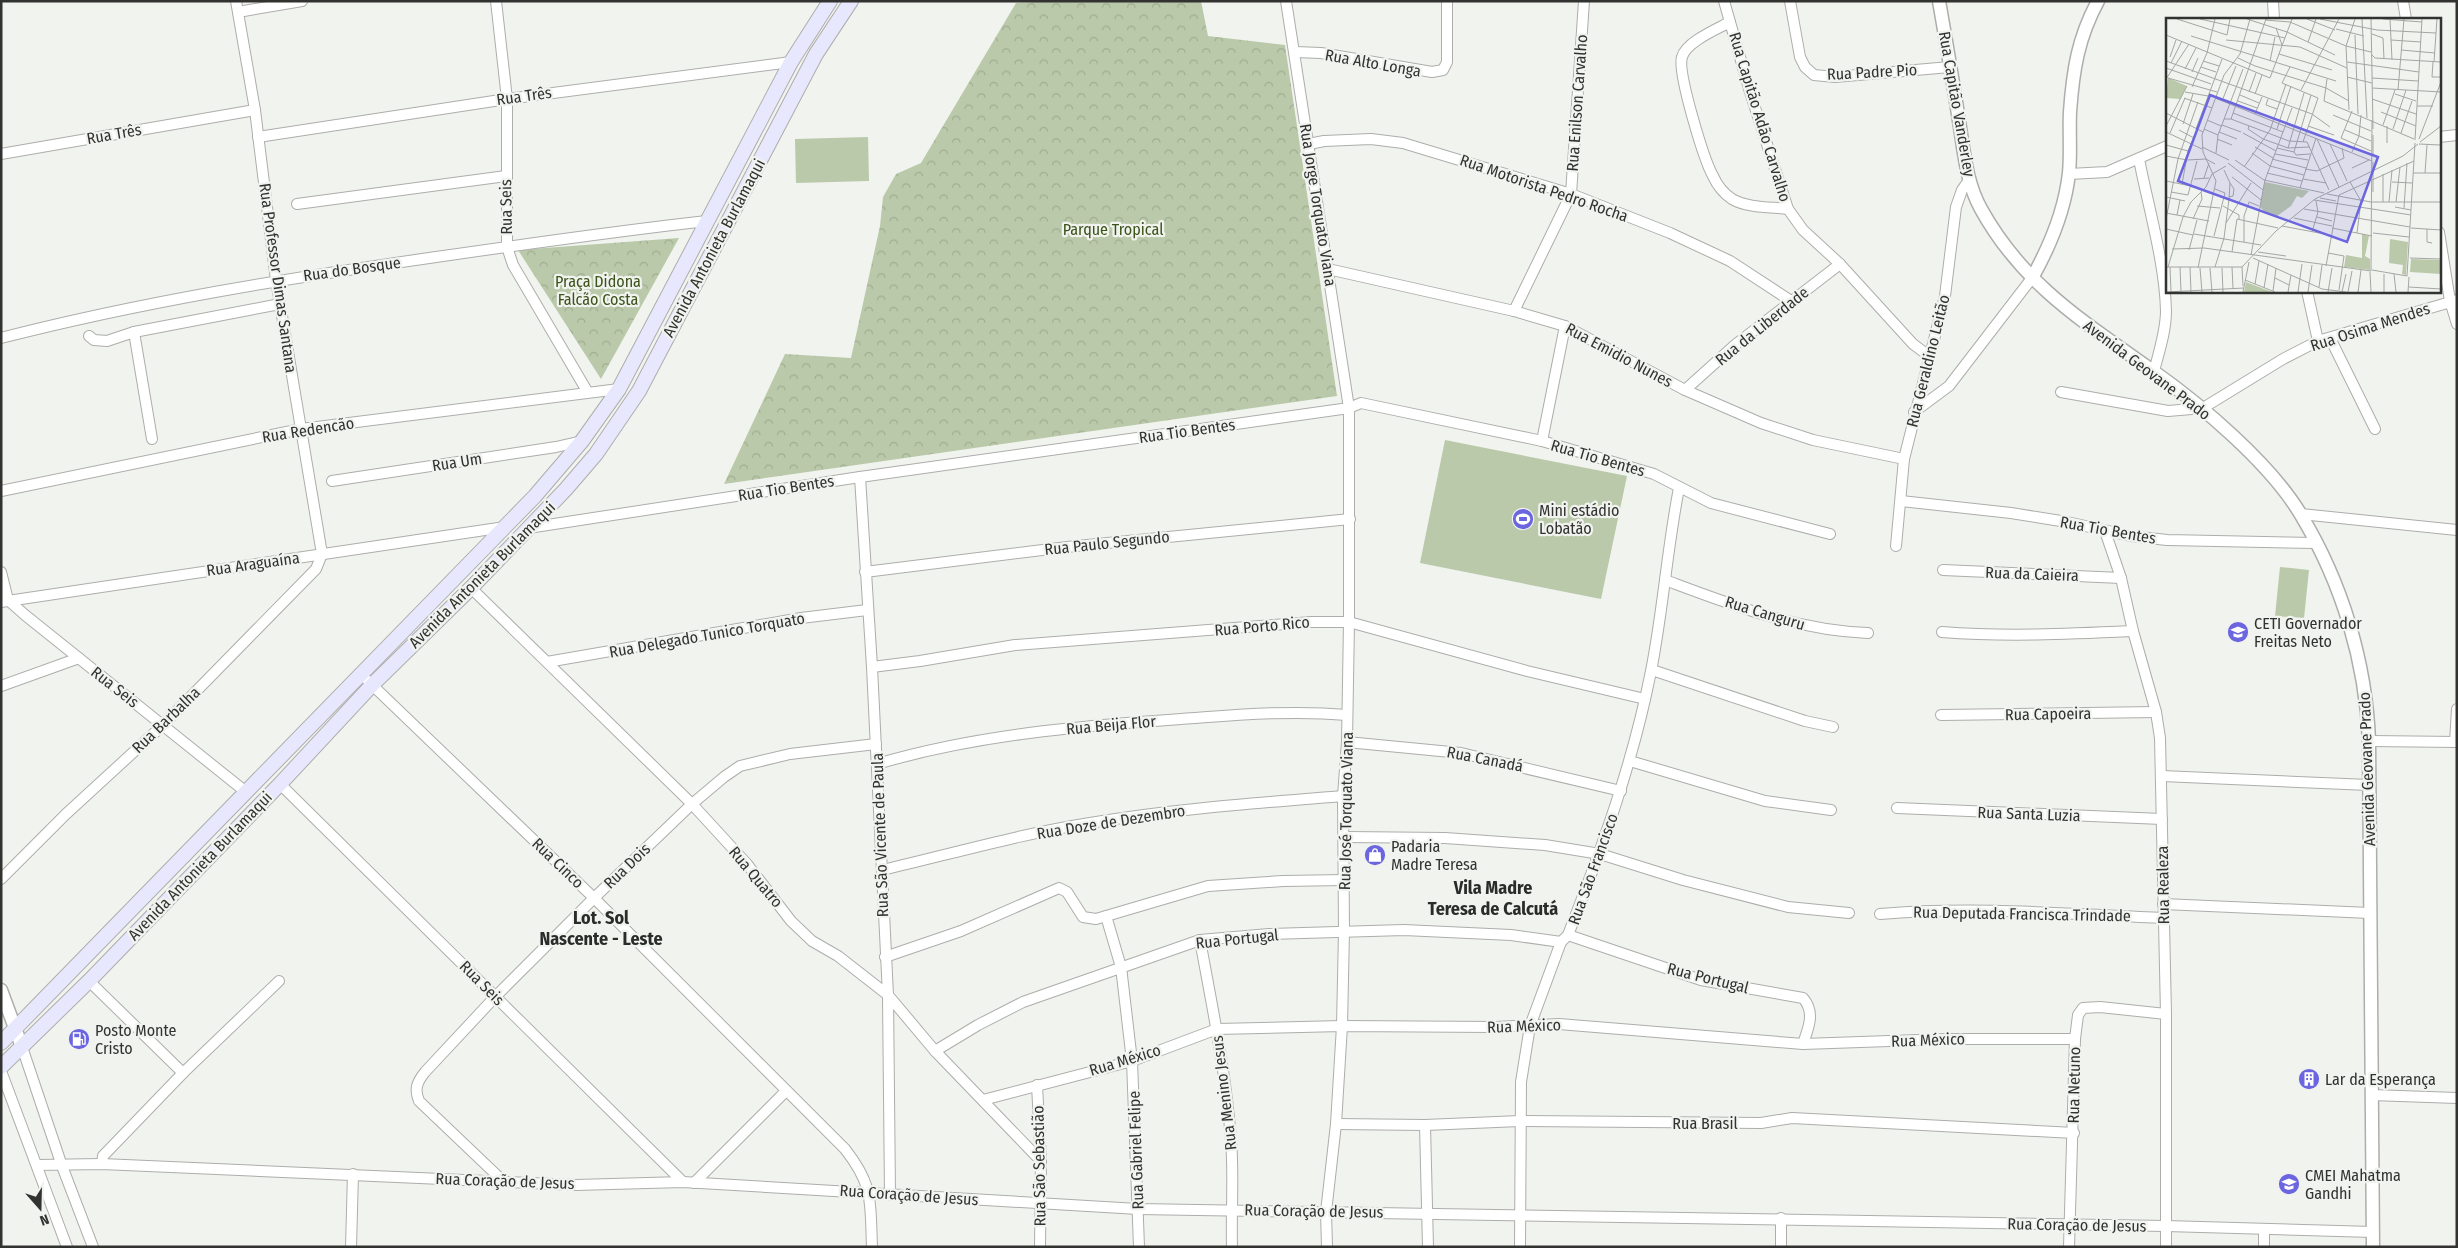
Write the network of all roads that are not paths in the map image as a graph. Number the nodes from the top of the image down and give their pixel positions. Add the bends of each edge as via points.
1 (236, 1) edge
2 (302, 1) edge
3 (496, 1) edge
4 (830, 1) edge
5 (851, 1) edge
6 (1286, 1) edge
7 (1447, 1) edge
8 (1584, 1) edge
9 (1724, 1) edge
10 (1790, 1) edge
11 (1939, 1) edge
12 (2098, 1) edge
13 (2273, 1) edge
14 (2403, 1) edge
15 (238, 12) junction
16 (2274, 18) edge
17 (2406, 18) edge
18 (1730, 22) junction
19 (1295, 52) junction
20 (791, 62) junction
21 (1950, 67) junction
22 (507, 98) junction
23 (255, 110) junction
24 (2457, 135) edge
25 (258, 137) junction
26 (2440, 137) edge
27 (1309, 144) junction
28 (2166, 146) edge
29 (1, 154) edge
30 (2138, 159) junction
31 (2069, 174) junction
32 (506, 176) junction
33 (1969, 180) junction
34 (1571, 194) junction
35 (297, 204) dead end
36 (1788, 209) junction
37 (706, 221) junction
38 (2440, 237) edge
39 (507, 247) junction
40 (1840, 264) junction
41 (1328, 269) junction
42 (2032, 278) junction
43 (276, 280) junction
44 (2307, 292) edge
45 (1792, 301) junction
46 (2453, 301) edge
47 (280, 304) junction
48 (1514, 311) junction
49 (2457, 324) edge
50 (1565, 326) junction
51 (134, 332) junction
52 (648, 332) junction
53 (89, 336) dead end
54 (1, 338) edge
55 (2330, 338) junction
56 (666, 341) junction
57 (2318, 341) junction
58 (1928, 356) junction
59 (634, 360) junction
60 (652, 368) junction
61 (2154, 371) junction
62 (619, 388) junction
63 (1685, 390) junction
64 (587, 392) junction
65 (2061, 392) dead end
66 (1349, 408) junction
67 (2203, 408) junction
68 (1914, 412) junction
69 (301, 429) junction
70 (2375, 429) dead end
71 (152, 439) dead end
72 (582, 441) junction
73 (1542, 441) junction
74 (1904, 459) junction
75 (860, 477) junction
76 (332, 481) dead end
77 (1679, 488) junction
78 (1, 490) edge
79 (1901, 501) junction
80 (2301, 514) junction
81 (1350, 519) junction
82 (505, 527) junction
83 (528, 528) junction
84 (2457, 530) edge
85 (2105, 531) junction
86 (1830, 534) dead end
87 (2316, 543) junction
88 (487, 545) junction
89 (1896, 546) dead end
90 (322, 554) junction
91 (501, 557) junction
92 (1943, 570) dead end
93 (1, 572) edge
94 (865, 572) junction
95 (2121, 578) junction
96 (1665, 580) junction
97 (471, 588) junction
98 (5, 601) edge
99 (867, 610) junction
100 (1349, 622) junction
101 (2133, 631) junction
102 (1942, 632) dead end
103 (1868, 633) dead end
104 (79, 658) junction
105 (547, 662) junction
106 (872, 666) junction
107 (1652, 670) junction
108 (360, 673) junction
109 (373, 684) junction
110 (1, 686) edge
111 (1645, 699) junction
112 (2457, 709) edge
113 (2156, 712) junction
114 (1347, 715) junction
115 (1941, 715) dead end
116 (163, 725) junction
117 (1833, 727) dead end
118 (2369, 741) junction
119 (1347, 742) junction
120 (2456, 742) edge
121 (876, 744) junction
122 (1630, 761) junction
123 (877, 764) junction
124 (2162, 776) junction
125 (280, 784) junction
126 (2370, 785) junction
127 (1621, 791) junction
128 (246, 792) junction
129 (1343, 796) junction
130 (692, 804) junction
131 (1897, 808) dead end
132 (1832, 810) dead end
133 (2162, 819) junction
134 (1345, 837) junction
135 (1600, 854) junction
136 (882, 870) junction
137 (1, 879) edge
138 (162, 879) junction
139 (1344, 880) junction
140 (174, 891) junction
141 (594, 898) junction
142 (2163, 904) junction
143 (1849, 913) dead end
144 (2370, 913) junction
145 (1880, 914) dead end
146 (1106, 916) junction
147 (2163, 918) junction
148 (1344, 931) junction
149 (1565, 938) junction
150 (1200, 940) junction
151 (885, 957) junction
152 (1122, 967) junction
153 (89, 981) junction
154 (279, 981) dead end
155 (1, 990) edge
156 (888, 995) junction
157 (495, 997) junction
158 (2166, 1014) junction
159 (1342, 1026) junction
160 (1530, 1026) junction
161 (15, 1028) junction
162 (1217, 1029) junction
163 (2075, 1038) junction
164 (1, 1043) edge
165 (1803, 1044) junction
166 (22, 1047) junction
167 (935, 1051) junction
168 (1132, 1061) junction
169 (1, 1067) edge
170 (1, 1071) edge
171 (183, 1073) junction
172 (1037, 1085) junction
173 (785, 1092) junction
174 (2371, 1095) junction
175 (2457, 1098) edge
176 (983, 1100) junction
177 (1520, 1121) junction
178 (1336, 1124) junction
179 (1425, 1125) junction
180 (2074, 1133) junction
181 (1041, 1161) junction
182 (102, 1164) junction
183 (38, 1165) junction
184 (62, 1166) junction
185 (354, 1174) junction
186 (504, 1182) junction
187 (683, 1182) junction
188 (694, 1183) junction
189 (870, 1191) junction
190 (890, 1194) junction
191 (1040, 1204) junction
192 (1138, 1208) junction
193 (1231, 1210) junction
194 (1326, 1212) junction
195 (1427, 1213) junction
196 (1520, 1214) junction
197 (1781, 1218) junction
198 (2069, 1225) junction
199 (2166, 1226) junction
200 (2264, 1230) junction
201 (2373, 1232) junction
202 (68, 1247) edge
203 (93, 1247) edge
204 (351, 1247) edge
205 (872, 1247) edge
206 (1040, 1247) edge
207 (1139, 1247) edge
208 (1232, 1247) edge
209 (1327, 1247) edge
210 (1428, 1247) edge
211 (1520, 1247) edge
212 (1780, 1247) edge
213 (2069, 1247) edge
214 (2166, 1247) edge
215 (2264, 1247) edge
216 (2373, 1247) edge

1 - 15 street, Rua Professor Dimas Santana
2 - 15 street
3 - 22 street, Rua Seis
4 - 20 main road, Avenida Antonieta Burlamaqui
5 - 56 main road, Avenida Antonieta Burlamaqui via 816,54
6 - 19 street, Rua Jorge Torquato Viana
7 - 19 street, Rua Alto Longa via 1447,62 1443,70 1432,72 1321,53
8 - 34 street, Rua Enilson Carvalho
9 - 18 street, Rua Capitão Adão Carvalho
10 - 21 street, Rua Padre Pio via 1800,57 1814,75 1835,77
11 - 21 street, Rua Capitão Vanderley
12 - 31 street via 2076,53 2070,111
13 - 16 street
14 - 17 street
15 - 23 street, Rua Professor Dimas Santana
18 - 36 street, Rua Capitão Adão Carvalho
18 - 36 street via 1686,49 1681,58 1686,90 1705,159 1720,189 1733,200
19 - 27 street, Rua Jorge Torquato Viana
20 - 22 street, Rua Três
20 - 37 main road, Avenida Antonieta Burlamaqui
21 - 33 street, Rua Capitão Vanderley
22 - 25 street, Rua Três
22 - 32 street, Rua Seis
23 - 25 street, Rua Professor Dimas Santana
23 - 29 street, Rua Três
24 - 26 street
25 - 43 street, Rua Professor Dimas Santana
27 - 34 street, Rua Motorista Pedro Rocha via 1371,139 1403,143
27 - 41 street, Rua Jorge Torquato Viana
28 - 30 street
30 - 31 street via 2107,172
30 - 61 street via 2166,312
31 - 42 street via 2052,240
32 - 35 street
32 - 39 street, Rua Seis
33 - 42 street, Rua Capitão Vanderley via 1980,208
33 - 58 street, Rua Geraldino Leitão via 1956,207 1945,296
34 - 45 street, Rua Motorista Pedro Rocha via 1730,260
34 - 48 street, Rua Enilson Carvalho
36 - 40 street, Rua Capitão Adão Carvalho via 1803,230
37 - 39 street, Rua do Bosque
37 - 52 main road, Avenida Antonieta Burlamaqui
38 - 46 street
39 - 43 street, Rua do Bosque
39 - 64 street, Rua Seis via 512,265
40 - 45 street, Rua da Liberdade
40 - 58 street, Rua Capitão Adão Carvalho via 1913,344
41 - 48 street, Rua Emidio Nunes
41 - 66 street, Rua Jorge Torquato Viana
42 - 61 street, Avenida Geovane Prado via 2068,312
42 - 68 street via 1949,386
43 - 47 street, Rua Professor Dimas Santana
43 - 54 street, Rua do Bosque via 85,316
44 - 57 street
45 - 63 street, Rua da Liberdade via 1735,345
46 - 49 street
46 - 55 street, Rua Osima Mendes
47 - 51 street
47 - 69 street, Rua Professor Dimas Santana
48 - 50 street, Rua Emidio Nunes
50 - 63 street, Rua Emidio Nunes
50 - 73 street
51 - 53 street via 107,341 94,340
51 - 71 street
52 - 56 main road
52 - 59 main road, Avenida Antonieta Burlamaqui
55 - 57 street, Rua Osima Mendes
55 - 70 street
56 - 60 main road, Avenida Antonieta Burlamaqui
57 - 67 street, Rua Osima Mendes via 2283,358
58 - 68 street, Rua Geraldino Leitão
59 - 60 main road
59 - 62 main road, Avenida Antonieta Burlamaqui
60 - 83 main road, Avenida Antonieta Burlamaqui via 596,454
61 - 67 street, Avenida Geovane Prado
62 - 64 street, Rua Redencão
62 - 72 main road, Avenida Antonieta Burlamaqui
63 - 74 street, Rua Emidio Nunes via 1730,411 1813,440
64 - 69 street, Rua Redencão
65 - 67 street, Rua Osima Mendes via 2168,411
66 - 73 street, Rua Tio Bentes via 1361,403
66 - 75 street, Rua Tio Bentes
66 - 81 street, Rua José Torquato Viana
67 - 80 street, Avenida Geovane Prado via 2258,463
68 - 74 street, Rua Geraldino Leitão
69 - 78 street, Rua Redencão
69 - 90 street, Rua Professor Dimas Santana
72 - 76 street, Rua Um
72 - 82 main road, Avenida Antonieta Burlamaqui
73 - 77 street, Rua Tio Bentes via 1654,474
74 - 79 street, Rua Geraldino Leitão
75 - 83 street, Rua Tio Bentes
75 - 94 street, Rua São Vicente de Paula
77 - 86 street, Rua Tio Bentes via 1711,503
77 - 96 street, Rua São Francisco
79 - 85 street, Rua Tio Bentes via 2011,513
79 - 89 street, Rua Geraldino Leitão
80 - 84 street
80 - 87 street, Avenida Geovane Prado
81 - 94 street, Rua Paulo Segundo via 1067,547
81 - 100 street, Rua José Torquato Viana
82 - 83 main road
82 - 88 main road, Avenida Antonieta Burlamaqui
82 - 90 street, Rua Araguaína
83 - 91 main road, Avenida Antonieta Burlamaqui
85 - 87 street, Rua Tio Bentes via 2167,540
85 - 95 street, Rua Realeza
87 - 118 street, Avenida Geovane Prado via 2350,621 2367,698
88 - 91 main road
88 - 108 main road, Avenida Antonieta Burlamaqui
90 - 98 street, Rua Araguaína
90 - 116 street, Rua Barbalha via 316,569
91 - 97 main road, Avenida Antonieta Burlamaqui
92 - 95 street, Rua da Caieira
93 - 98 street
94 - 99 street, Rua São Vicente de Paula
95 - 101 street, Rua Realeza
96 - 103 street, Rua Canguru via 1782,621 1834,632
96 - 107 street, Rua São Francisco
97 - 105 street, Rua Quatro
97 - 109 main road, Avenida Antonieta Burlamaqui
98 - 104 street, Rua Seis
99 - 105 street, Rua Delegado Tunico Torquato via 801,618
99 - 106 street, Rua São Vicente de Paula
100 - 106 street, Rua Porto Rico via 1311,622 1015,645
100 - 111 street, Rua Porto Rico via 1527,671
100 - 114 street, Rua José Torquato Viana
101 - 102 street via 2035,635
101 - 113 street, Rua Realeza
104 - 110 street
104 - 116 street, Rua Seis
105 - 130 street, Rua Quatro
106 - 121 street, Rua São Vicente de Paula
107 - 111 street, Rua São Francisco
107 - 117 street via 1805,721
108 - 109 street, Rua Cinco
108 - 128 main road, Avenida Antonieta Burlamaqui
109 - 125 main road, Avenida Antonieta Burlamaqui
109 - 141 street, Rua Cinco
111 - 122 street, Rua São Francisco
112 - 120 street
113 - 115 street, Rua Capoeira
113 - 124 street, Rua Realeza
114 - 119 street, Rua José Torquato Viana
114 - 123 street, Rua Beija Flor via 1270,713 1100,725 997,739
116 - 128 street, Rua Seis
116 - 137 street, Rua Barbalha
118 - 120 street
118 - 126 street, Avenida Geovane Prado
119 - 127 street, Rua Canadá via 1460,753
119 - 129 street, Rua José Torquato Viana
121 - 123 street, Rua São Vicente de Paula
121 - 130 street, Rua Dois via 790,754 740,766
122 - 127 street, Rua São Francisco
122 - 132 street via 1765,801
123 - 136 street, Rua São Vicente de Paula
124 - 126 street
124 - 133 street, Rua Realeza
125 - 140 main road, Avenida Antonieta Burlamaqui
125 - 157 street, Rua Seis
126 - 144 street, Avenida Geovane Prado
127 - 135 street, Rua São Francisco
128 - 138 main road, Avenida Antonieta Burlamaqui
129 - 134 street, Rua José Torquato Viana
129 - 136 street, Rua Doze de Dezembro via 1234,805 1090,823 1024,835
130 - 141 street, Rua Dois
130 - 156 street, Rua Quatro via 747,864 791,921
131 - 133 street, Rua Santa Luzia
133 - 142 street, Rua Realeza
134 - 135 street via 1493,840
134 - 139 street, Rua José Torquato Viana
135 - 143 street via 1788,908
135 - 149 street, Rua São Francisco
136 - 151 street, Rua São Vicente de Paula
138 - 140 main road
138 - 161 main road, Avenida Antonieta Burlamaqui
139 - 146 street via 1283,880 1208,886
139 - 148 street, Rua José Torquato Viana
140 - 153 main road, Avenida Antonieta Burlamaqui
141 - 157 street, Rua Dois
141 - 173 street, Rua Cinco
142 - 144 street
142 - 147 street, Rua Realeza
144 - 174 street, Avenida Geovane Prado
145 - 147 street, Rua Deputada Francisca Trindade via 1993,910
146 - 151 street via 1096,919 1082,917 1067,892 1058,888 960,931
146 - 152 street, Rua Gabriel Felipe
147 - 158 street, Rua Realeza
148 - 149 street, Rua Portugal via 1463,932
148 - 150 street, Rua Portugal
148 - 159 street, Rua José Torquato Viana
149 - 160 street, Rua São Francisco
149 - 165 street, Rua Portugal via 1701,980 1803,998 1811,1019
150 - 152 street, Rua Portugal
150 - 162 street, Rua Menino Jesus
151 - 156 street, Rua São Vicente de Paula
152 - 167 street, Rua Portugal via 1023,1002
152 - 168 street, Rua Gabriel Felipe
153 - 166 main road, Avenida Antonieta Burlamaqui
153 - 171 street
154 - 171 street
155 - 161 street
156 - 167 street, Rua Quatro
156 - 190 street, Rua São Vicente de Paula
157 - 186 street, Rua Dois via 418,1080 415,1089 419,1101 428,1111
157 - 187 street, Rua Seis
158 - 163 street, Rua Netuno via 2083,1008 2078,1015
158 - 199 street, Rua Realeza
159 - 160 street, Rua México
159 - 162 street, Rua México
159 - 178 street, Rua José Torquato Viana
160 - 165 street, Rua México via 1614,1027
160 - 177 street, Rua São Francisco via 1521,1082
161 - 164 main road, Avenida Antonieta Burlamaqui
161 - 166 street
162 - 168 street, Rua México
162 - 193 street, Rua Menino Jesus via 1231,1140
163 - 165 street, Rua México
163 - 180 street, Rua Netuno
166 - 169 main road, Avenida Antonieta Burlamaqui
166 - 184 street
167 - 176 street, Rua Quatro
168 - 172 street, Rua México
168 - 192 street, Rua Gabriel Felipe
170 - 183 street
171 - 182 street via 103,1156
172 - 176 street, Rua México
172 - 181 street, Rua São Sebastião
173 - 188 street
173 - 189 street, Rua Cinco via 844,1149 860,1169
174 - 175 street
174 - 201 street, Avenida Geovane Prado
176 - 181 street, Rua Quatro
177 - 179 street, Rua Brasil
177 - 180 street, Rua Brasil via 1731,1124 1811,1118
177 - 196 street, Rua São Francisco
178 - 179 street, Rua Brasil
178 - 194 street, Rua José Torquato Viana
179 - 195 street
180 - 198 street, Rua Netuno
181 - 191 street, Rua São Sebastião
182 - 184 street, Rua Coração de Jesus
182 - 185 street, Rua Coração de Jesus
183 - 184 street, Rua Coração de Jesus
183 - 202 street
184 - 203 street
185 - 186 street, Rua Coração de Jesus
185 - 204 street
186 - 187 street, Rua Coração de Jesus via 576,1185
187 - 188 street, Rua Coração de Jesus
188 - 189 street, Rua Coração de Jesus
189 - 190 street, Rua Coração de Jesus
189 - 205 street
190 - 191 street, Rua Coração de Jesus
191 - 192 street, Rua Coração de Jesus
191 - 206 street, Rua São Sebastião
192 - 193 street, Rua Coração de Jesus
192 - 207 street, Rua Gabriel Felipe
193 - 194 street, Rua Coração de Jesus
193 - 208 street, Rua Menino Jesus
194 - 195 street, Rua Coração de Jesus
194 - 209 street, Rua José Torquato Viana
195 - 196 street, Rua Coração de Jesus
195 - 210 street
196 - 197 street, Rua Coração de Jesus
196 - 211 street, Rua São Francisco
197 - 198 street, Rua Coração de Jesus
197 - 212 street
198 - 199 street, Rua Coração de Jesus
198 - 213 street, Rua Netuno
199 - 200 street, Rua Coração de Jesus
199 - 214 street, Rua Realeza
200 - 201 street, Rua Coração de Jesus
200 - 215 street
201 - 216 street, Avenida Geovane Prado

